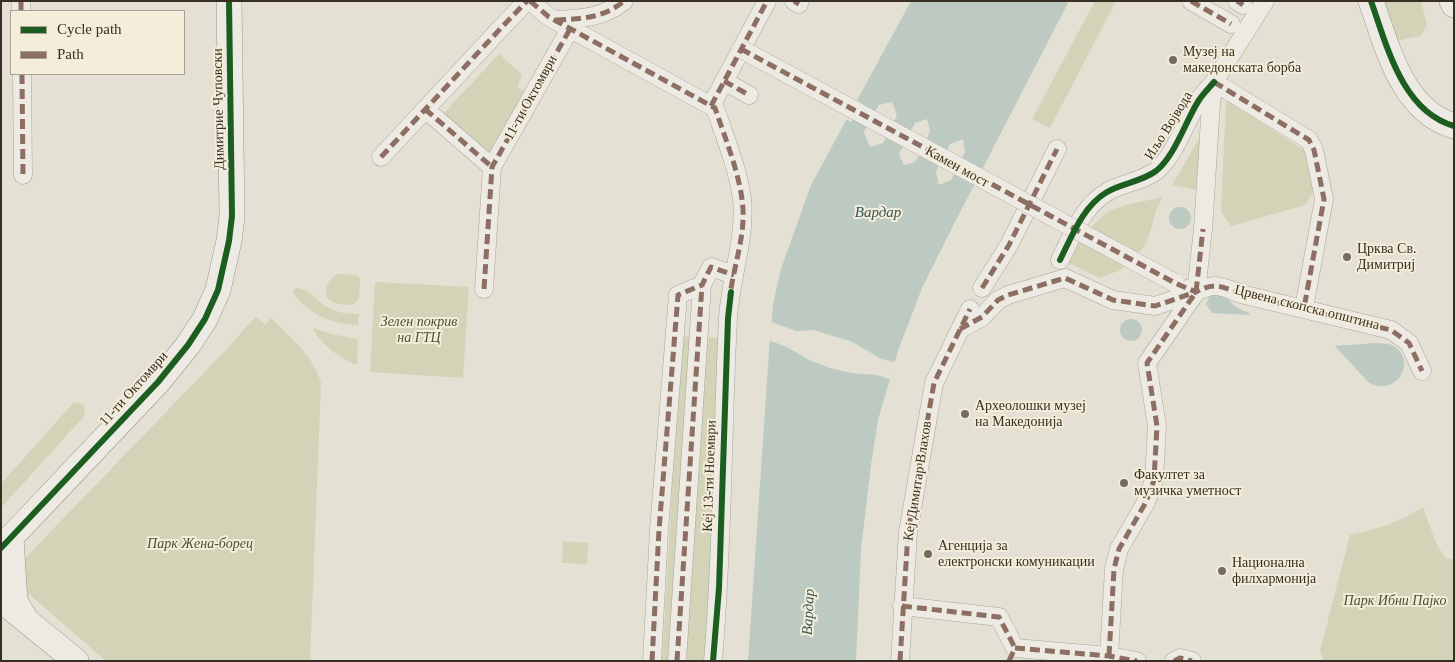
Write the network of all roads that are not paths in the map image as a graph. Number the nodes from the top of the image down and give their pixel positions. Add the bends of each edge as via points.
1 (229, 1) edge
2 (529, 1) edge
3 (624, 1) edge
4 (767, 1) edge
5 (1191, 1) edge
6 (1265, 1) edge
7 (1371, 1) edge
8 (1452, 1) edge
9 (1454, 5) edge
10 (562, 24) junction
11 (1231, 24) dead end
12 (741, 49) junction
13 (22, 75) edge
14 (724, 81) junction
15 (1214, 82) junction
16 (749, 96) dead end
17 (711, 106) junction
18 (425, 109) junction
19 (1454, 126) edge
20 (1057, 149) dead end
21 (381, 158) dead end
22 (492, 167) junction
23 (23, 175) dead end
24 (232, 216) joint
25 (1060, 260) dead end
26 (734, 275) junction
27 (702, 285) junction
28 (982, 288) dead end
29 (484, 289) dead end
30 (1196, 292) junction
31 (1304, 308) junction
32 (970, 309) dead end
33 (960, 330) junction
34 (1422, 371) dead end
35 (6, 544) edge
36 (1, 600) edge
37 (902, 606) junction
38 (26, 620) junction
39 (1012, 654) edge
40 (1109, 656) junction
41 (76, 661) edge
42 (652, 661) edge
43 (677, 661) edge
44 (713, 661) edge
45 (900, 661) edge
46 (1137, 661) edge
47 (1174, 661) edge
48 (1192, 661) edge

1 - 24 street, Димитрие Чуповски
2 - 10 street
2 - 18 street
3 - 10 street via 600,15
4 - 12 street
5 - 11 street
6 - 15 street, Иљо Војвода
7 - 19 street via 1399,73 1416,101 1433,116
8 - 9 street
10 - 17 street
10 - 22 street, 11-ти Октомври
12 - 14 street
12 - 30 street, Камен мост, bridge
13 - 23 street
14 - 16 street
14 - 17 street
15 - 25 street, Иљо Војвода via 1199,100 1164,162 1156,171 1106,192 1095,200 1085,212
15 - 30 street, Иљо Војвода
15 - 31 street via 1309,140 1314,150 1324,199
17 - 26 street, Кеј 13-ти Ноември via 715,108 742,198 743,220
18 - 21 street
18 - 22 street
20 - 28 street via 1009,245
22 - 29 street, 11-ти Октомври
24 - 35 street, 11-ти Октомври via 218,290 188,345 158,382
26 - 27 street via 711,268
26 - 44 street, Кеј 13-ти Ноември via 728,318 719,588
27 - 42 street via 678,295
27 - 43 street, Кеј 13-ти Ноември
30 - 31 street, Црвена скопска општина via 1208,286 1222,286 1241,294
30 - 33 street, Црвена скопска општина via 1155,306 1113,300 1065,278 1008,295
30 - 40 street via 1148,363 1157,426 1154,480 1146,502 1119,548 1114,569
31 - 34 street, Црвена скопска општина via 1391,330 1409,343
32 - 33 street, Кеј Димитар Влахов
33 - 37 street, Кеј Димитар Влахов via 934,383 908,532
35 - 38 street via 15,600
36 - 38 street
37 - 39 street via 999,617
37 - 45 street, Кеј Димитар Влахов
38 - 41 street
39 - 40 street
40 - 46 street
47 - 48 street via 1180,658

